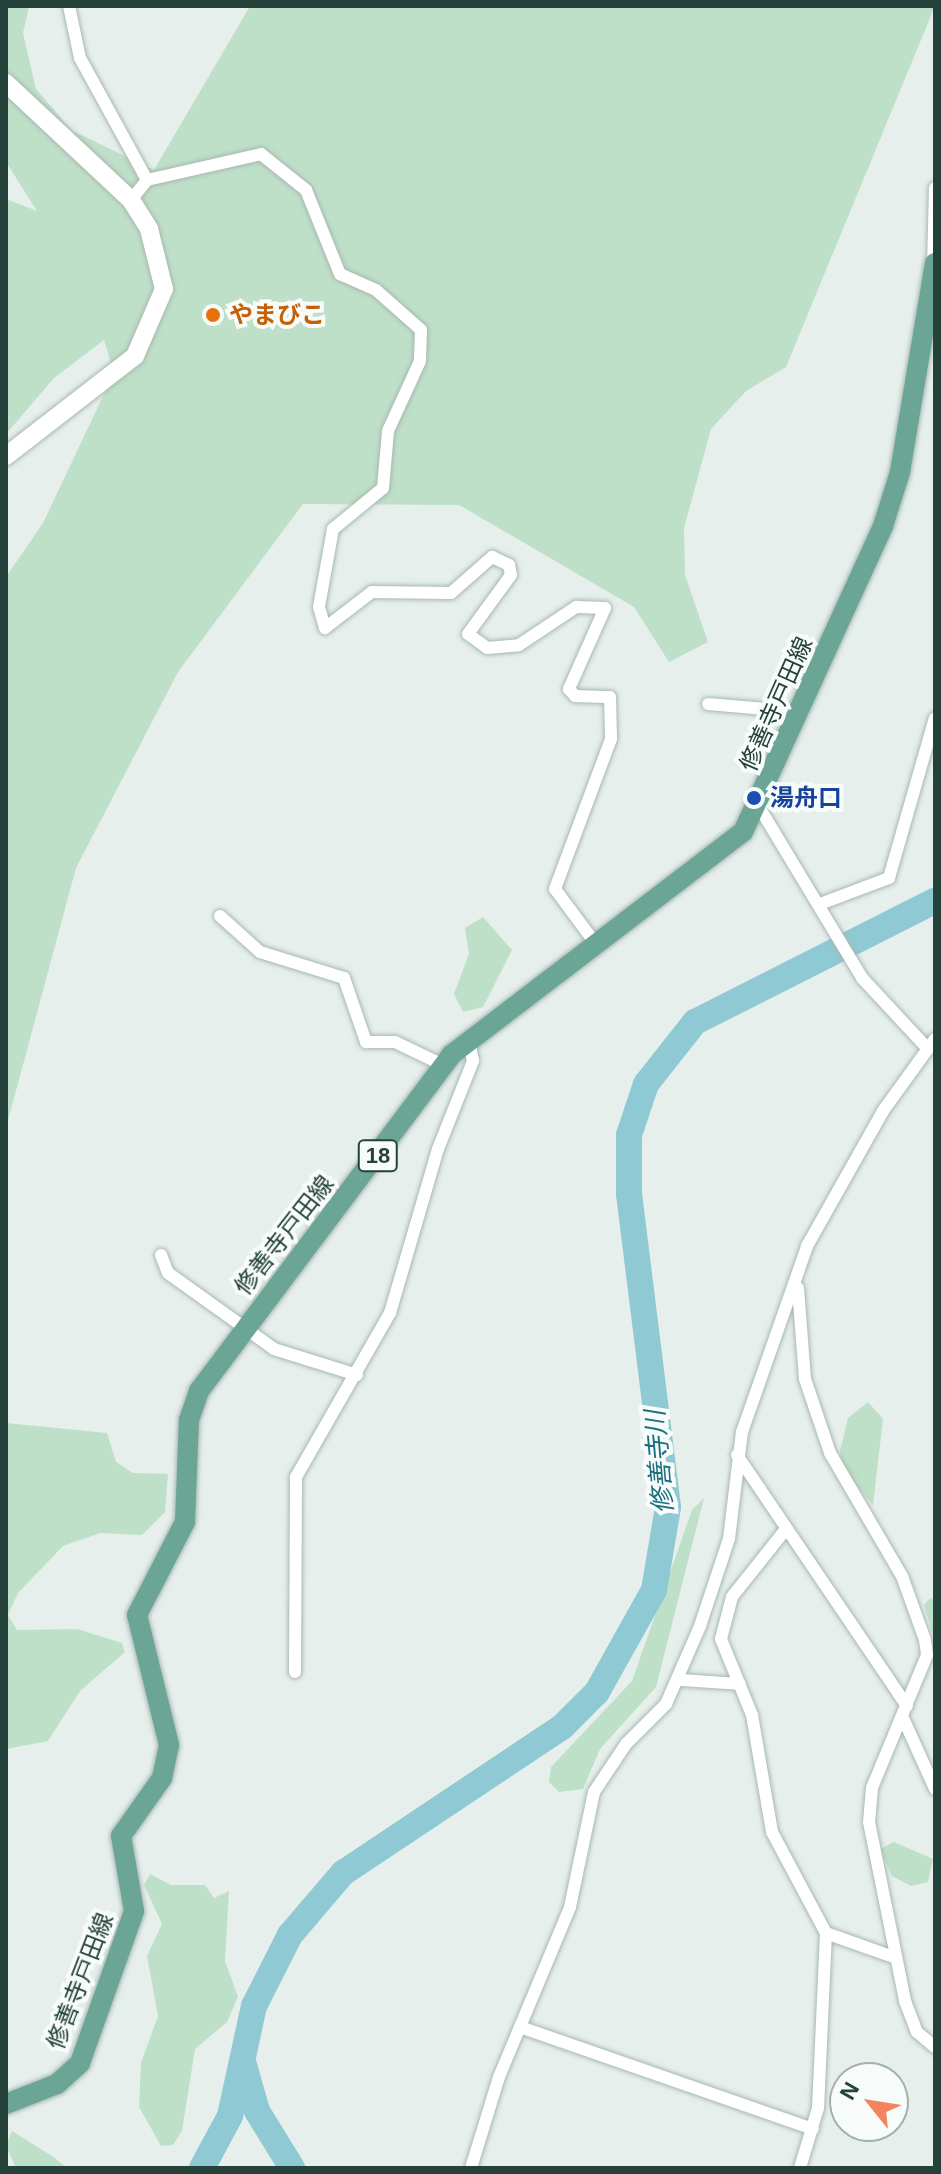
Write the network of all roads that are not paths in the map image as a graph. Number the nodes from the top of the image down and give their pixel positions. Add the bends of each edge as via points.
1 (69, 6) edge
2 (6, 83) edge
3 (147, 180) junction
4 (935, 188) edge
5 (131, 200) junction
6 (934, 266) edge
7 (6, 456) edge
8 (708, 704) dead end
9 (801, 712) junction
10 (935, 718) edge
11 (759, 807) junction
12 (820, 904) junction
13 (220, 916) dead end
14 (598, 947) junction
15 (469, 1041) junction
16 (931, 1044) edge
17 (443, 1065) junction
18 (161, 1255) dead end
19 (797, 1285) junction
20 (247, 1325) junction
21 (357, 1375) junction
22 (737, 1455) junction
23 (786, 1529) junction
24 (295, 1672) dead end
25 (680, 1680) junction
26 (740, 1684) junction
27 (905, 1712) junction
28 (935, 1789) edge
29 (826, 1933) junction
30 (896, 1958) junction
31 (520, 2027) junction
32 (935, 2047) edge
33 (6, 2104) edge
34 (813, 2129) junction
35 (471, 2168) edge
36 (800, 2168) edge

1 - 3 street via 80,58
2 - 5 street
3 - 5 street
3 - 14 street via 261,154 306,190 340,274 376,290 421,330 420,361 388,431 383,488 333,529 319,607 325,628 372,592 451,593 492,557 509,565 511,575 468,634 487,648 519,645 576,607 605,608 569,689 575,696 610,697 611,739 555,889
4 - 6 street
5 - 7 street via 161,263 164,289 152,328 126,365 50,415
6 - 9 main road, 修善寺戸田線 / 18 via 900,472
8 - 9 street
9 - 11 main road, 修善寺戸田線 / 18
10 - 12 street via 889,878
11 - 12 street
11 - 14 main road, 修善寺戸田線 / 18 via 732,846
12 - 16 street via 862,978
13 - 17 street via 260,952 344,978 366,1042 395,1042
14 - 15 main road, 修善寺戸田線 / 18
15 - 17 main road, 修善寺戸田線 / 18
15 - 21 street via 473,1061 434,1161 397,1293
16 - 19 street via 835,1189
17 - 20 main road, 修善寺戸田線 / 18
18 - 20 street via 168,1273
19 - 22 street
19 - 27 street via 805,1379 830,1453 902,1576 923,1632 927,1655
20 - 21 street via 296,1361
20 - 33 main road, 修善寺戸田線 / 18 via 193,1403 185,1522 140,1600 138,1630 169,1745 162,1778 121,1836 134,1911 80,2063 57,2084
21 - 24 street via 294,1486
22 - 23 street
22 - 25 street via 729,1539
23 - 26 street via 724,1617 721,1639
23 - 27 street
25 - 26 street
25 - 31 street via 602,1776 570,1907
26 - 29 street via 757,1739 772,1832
27 - 28 street
27 - 30 street via 869,1802
29 - 30 street
29 - 34 street
30 - 32 street via 911,2020
31 - 34 street
31 - 35 street
34 - 36 street

